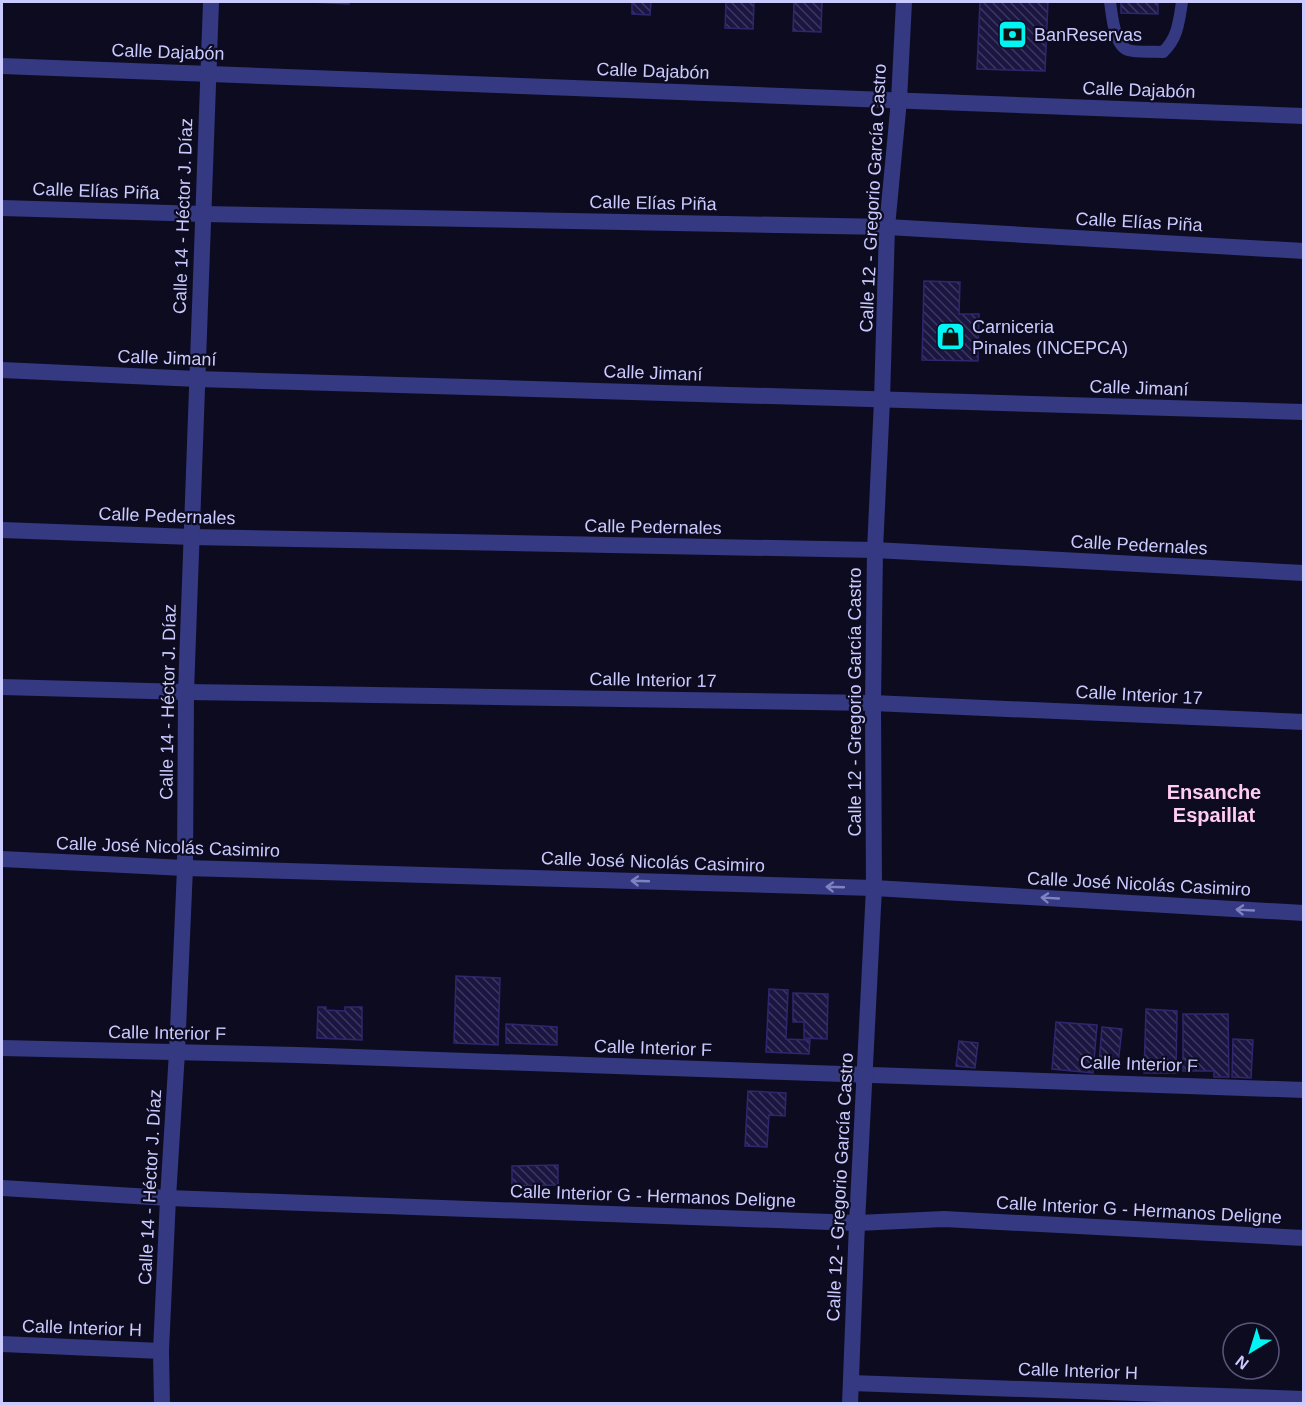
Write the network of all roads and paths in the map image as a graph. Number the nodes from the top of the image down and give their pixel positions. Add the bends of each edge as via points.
1 (211, 2) edge
2 (904, 2) edge
3 (1110, 2) edge
4 (1182, 2) edge
5 (2, 66) edge
6 (208, 73) junction
7 (899, 100) junction
8 (1304, 117) edge
9 (2, 208) edge
10 (203, 214) junction
11 (887, 226) junction
12 (1304, 251) edge
13 (2, 370) edge
14 (197, 379) junction
15 (882, 400) junction
16 (1304, 412) edge
17 (2, 530) edge
18 (192, 537) junction
19 (875, 550) junction
20 (1304, 573) edge
21 (2, 687) edge
22 (186, 692) junction
23 (873, 703) junction
24 (1304, 722) edge
25 (2, 859) edge
26 (185, 868) junction
27 (874, 888) junction
28 (1304, 913) edge
29 (2, 1048) edge
30 (177, 1052) junction
31 (864, 1074) junction
32 (1304, 1090) edge
33 (2, 1188) edge
34 (168, 1198) junction
35 (857, 1222) junction
36 (1304, 1238) edge
37 (2, 1344) edge
38 (161, 1351) junction
39 (851, 1383) junction
40 (1304, 1398) edge
41 (162, 1404) edge
42 (850, 1404) edge

1 - 6 street, Calle 14 - Héctor J. Díaz
2 - 7 street, Calle 12 - Gregorio García Castro
3 - 4 lane via 1119,43 1127,50 1163,52 1171,45 1179,26
5 - 6 street, Calle Dajabón
6 - 7 street, Calle Dajabón
6 - 10 street, Calle 14 - Héctor J. Díaz
7 - 8 street, Calle Dajabón
7 - 11 street, Calle 12 - Gregorio García Castro
9 - 10 street, Calle Elías Piña
10 - 11 street, Calle Elías Piña
10 - 14 street, Calle 14 - Héctor J. Díaz
11 - 12 street, Calle Elías Piña
11 - 15 street, Calle 12 - Gregorio García Castro
13 - 14 street, Calle Jimaní
14 - 15 street, Calle Jimaní
14 - 18 street, Calle 14 - Héctor J. Díaz
15 - 16 street, Calle Jimaní
15 - 19 street, Calle 12 - Gregorio García Castro
17 - 18 street, Calle Pedernales
18 - 19 street, Calle Pedernales
18 - 22 street, Calle 14 - Héctor J. Díaz
19 - 20 street, Calle Pedernales
19 - 23 street, Calle 12 - Gregorio García Castro
21 - 22 street, Calle Interior 17
22 - 23 street, Calle Interior 17
22 - 26 street, Calle 14 - Héctor J. Díaz
23 - 24 street, Calle Interior 17
23 - 27 street, Calle 12 - Gregorio García Castro
25 - 26 street, Calle José Nicolás Casimiro
27 -> 26 street, Calle José Nicolás Casimiro
26 - 30 street, Calle 14 - Héctor J. Díaz
28 -> 27 street, Calle José Nicolás Casimiro
27 - 31 street, Calle 12 - Gregorio García Castro
29 - 30 street, Calle Interior F
30 - 31 street, Calle Interior F
30 - 34 street, Calle 14 - Héctor J. Díaz
31 - 32 street, Calle Interior F
31 - 35 street, Calle 12 - Gregorio García Castro
33 - 34 street, Calle Interior G - Hermanos Deligne
34 - 35 street, Calle Interior G - Hermanos Deligne
34 - 38 street, Calle 14 - Héctor J. Díaz
35 - 36 street, Calle Interior G - Hermanos Deligne via 944,1219
35 - 39 street, Calle 12 - Gregorio García Castro
37 - 38 street, Calle Interior H
38 - 41 street, Calle 14 - Héctor J. Díaz
39 - 40 street, Calle Interior H
39 - 42 street, Calle 12 - Gregorio García Castro

